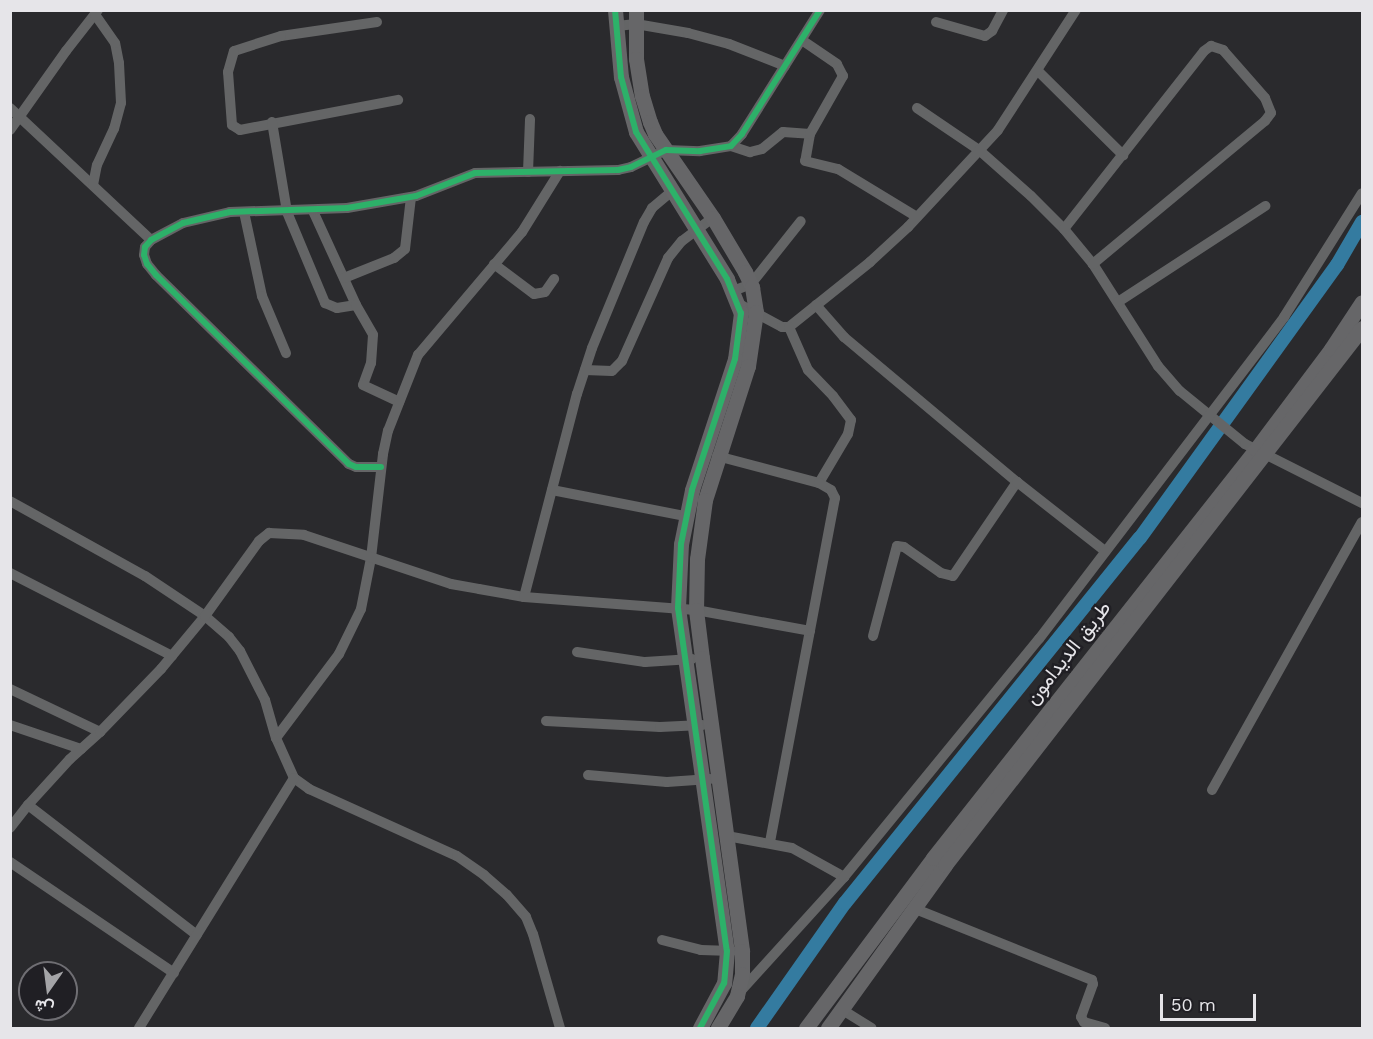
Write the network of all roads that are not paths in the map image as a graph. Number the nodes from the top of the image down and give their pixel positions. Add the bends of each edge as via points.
1 (820, 10) edge
2 (1003, 10) edge
3 (1076, 10) edge
4 (96, 12) edge
5 (636, 17) edge
6 (616, 18) edge
7 (377, 22) dead end
8 (936, 22) dead end
9 (801, 40) junction
10 (786, 66) junction
11 (1038, 70) junction
12 (398, 100) dead end
13 (10, 108) edge
14 (917, 108) dead end
15 (20, 117) junction
16 (530, 119) dead end
17 (272, 122) junction
18 (10, 130) edge
19 (810, 134) junction
20 (731, 146) junction
21 (666, 150) junction
22 (979, 150) junction
23 (1123, 155) junction
24 (650, 156) junction
25 (560, 171) junction
26 (528, 172) junction
27 (93, 185) junction
28 (672, 191) junction
29 (1362, 193) edge
30 (411, 197) junction
31 (1265, 206) dead end
32 (313, 211) junction
33 (244, 212) junction
34 (287, 212) junction
35 (917, 217) junction
36 (713, 218) junction
37 (801, 221) dead end
38 (1064, 229) junction
39 (696, 230) junction
40 (151, 240) junction
41 (494, 264) junction
42 (1094, 264) junction
43 (344, 278) junction
44 (554, 279) dead end
45 (751, 284) junction
46 (736, 298) junction
47 (1118, 302) junction
48 (1362, 302) edge
49 (816, 304) junction
50 (356, 305) junction
51 (756, 312) junction
52 (789, 327) junction
53 (1362, 328) edge
54 (286, 353) dead end
55 (585, 369) junction
56 (399, 402) junction
57 (1213, 419) junction
58 (1256, 449) junction
59 (717, 456) junction
60 (381, 467) junction
61 (1017, 482) junction
62 (819, 483) junction
63 (552, 490) junction
64 (10, 501) edge
65 (1362, 503) edge
66 (685, 516) junction
67 (1362, 522) edge
68 (1105, 551) junction
69 (371, 558) junction
70 (10, 573) edge
71 (524, 597) junction
72 (678, 608) junction
73 (696, 610) junction
74 (205, 616) junction
75 (810, 631) junction
76 (873, 636) dead end
77 (577, 652) dead end
78 (172, 656) junction
79 (694, 659) junction
80 (10, 689) edge
81 (546, 721) dead end
82 (711, 724) junction
83 (10, 725) edge
84 (695, 726) junction
85 (100, 732) junction
86 (276, 738) junction
87 (81, 749) junction
88 (588, 775) dead end
89 (294, 778) junction
90 (719, 778) junction
91 (702, 780) junction
92 (1212, 790) dead end
93 (28, 805) junction
94 (10, 828) edge
95 (727, 836) junction
96 (770, 843) junction
97 (10, 862) edge
98 (939, 862) junction
99 (844, 877) junction
100 (913, 908) junction
101 (197, 935) junction
102 (662, 940) dead end
103 (734, 951) junction
104 (174, 973) junction
105 (737, 996) junction
106 (841, 1009) junction
107 (139, 1029) edge
108 (560, 1029) edge
109 (700, 1029) edge
110 (718, 1029) edge
111 (806, 1029) edge
112 (828, 1029) edge
113 (871, 1029) edge
114 (1105, 1029) edge

1 - 9 street
2 - 8 street via 993,31 985,36
3 - 11 street
4 - 15 street
4 - 27 street via 115,43 120,103
5 - 6 street
5 - 10 street
5 - 21 street via 636,59 642,96 655,134
6 - 24 street via 627,104 636,132
7 - 17 street via 281,36 234,51 228,72 232,125 240,130
9 - 10 street
9 - 19 street via 837,64 843,76
10 - 20 street
11 - 22 street via 1006,120
11 - 23 street
12 - 17 street
13 - 15 street
14 - 22 street
15 - 18 street
15 - 27 street
16 - 26 street
17 - 34 street
19 - 20 street via 783,132 762,149 750,152
19 - 35 street via 805,161 838,169
20 - 21 street
21 - 24 street
21 - 36 street
22 - 35 street
22 - 38 street
23 - 38 street
23 - 42 street via 1211,46 1223,50 1271,107 1265,122
24 - 25 street via 618,170
24 - 28 street
25 - 26 street
25 - 41 street via 526,227
26 - 30 street via 476,173
27 - 40 street
28 - 39 street
28 - 55 street via 652,208 644,222
29 - 57 street via 1284,317
30 - 32 street
30 - 43 street via 405,249 394,258
31 - 47 street
32 - 34 street
32 - 43 street
33 - 34 street
33 - 40 street via 183,223
33 - 54 street via 262,296
34 - 50 street via 325,303 337,308
35 - 49 street via 870,262
36 - 39 street
36 - 45 street
37 - 45 street
38 - 42 street
39 - 46 street
39 - 55 street via 668,258 622,361 612,371
40 - 60 street via 145,247 147,264 223,340 349,464
41 - 44 street via 534,294 545,292
41 - 56 street via 424,345
42 - 47 street
43 - 50 street
45 - 46 street
45 - 51 street
46 - 51 street
46 - 66 street via 740,322 735,359
47 - 57 street via 1165,376
48 - 58 street, طريق الديدامون
49 - 52 street
49 - 61 street via 844,338
50 - 56 street via 373,335 371,363 363,385
51 - 52 street
51 - 59 street via 748,366
52 - 62 street via 808,370 851,420 848,434
53 - 58 street, طريق الديدامون
55 - 63 street
56 - 60 street
57 - 58 street
57 - 68 street
58 - 65 street
58 - 98 street, طريق الديدامون
59 - 62 street
59 - 73 street via 699,531
60 - 69 street
61 - 68 street
61 - 76 street via 953,576 941,573 897,546
62 - 75 street via 831,490 835,510
63 - 66 street
63 - 71 street
64 - 74 street via 88,542
66 - 72 street
67 - 92 street
68 - 99 street via 1039,639
69 - 71 street via 451,584
69 - 74 street via 304,535 269,533 259,540
69 - 86 street via 362,609 352,631
70 - 78 street
71 - 72 street
72 - 73 street
72 - 79 street
73 - 75 street
73 - 79 street
74 - 78 street
74 - 86 street via 240,651 265,699
75 - 96 street
77 - 79 street via 645,662
78 - 85 street
79 - 82 street
79 - 84 street
80 - 85 street
81 - 84 street
82 - 84 street
82 - 90 street
83 - 87 street
84 - 91 street
85 - 87 street
86 - 89 street
87 - 93 street
88 - 91 street via 667,782
89 - 101 street
89 - 108 street via 309,789 457,856 507,895 526,917 533,934
90 - 91 street
90 - 95 street
91 - 103 street
93 - 94 street
93 - 101 street
95 - 96 street
95 - 103 street
96 - 99 street via 804,853
97 - 104 street
98 - 100 street, طريق الديدامون
98 - 111 street, طريق الديدامون
99 - 105 street
100 - 106 street, طريق الديدامون
100 - 114 street via 1092,980 1081,1017 1084,1022
101 - 104 street
102 - 103 street via 701,950
103 - 105 street via 742,974
103 - 109 street via 724,983
104 - 107 street
105 - 110 street
106 - 112 street, طريق الديدامون
106 - 113 street

